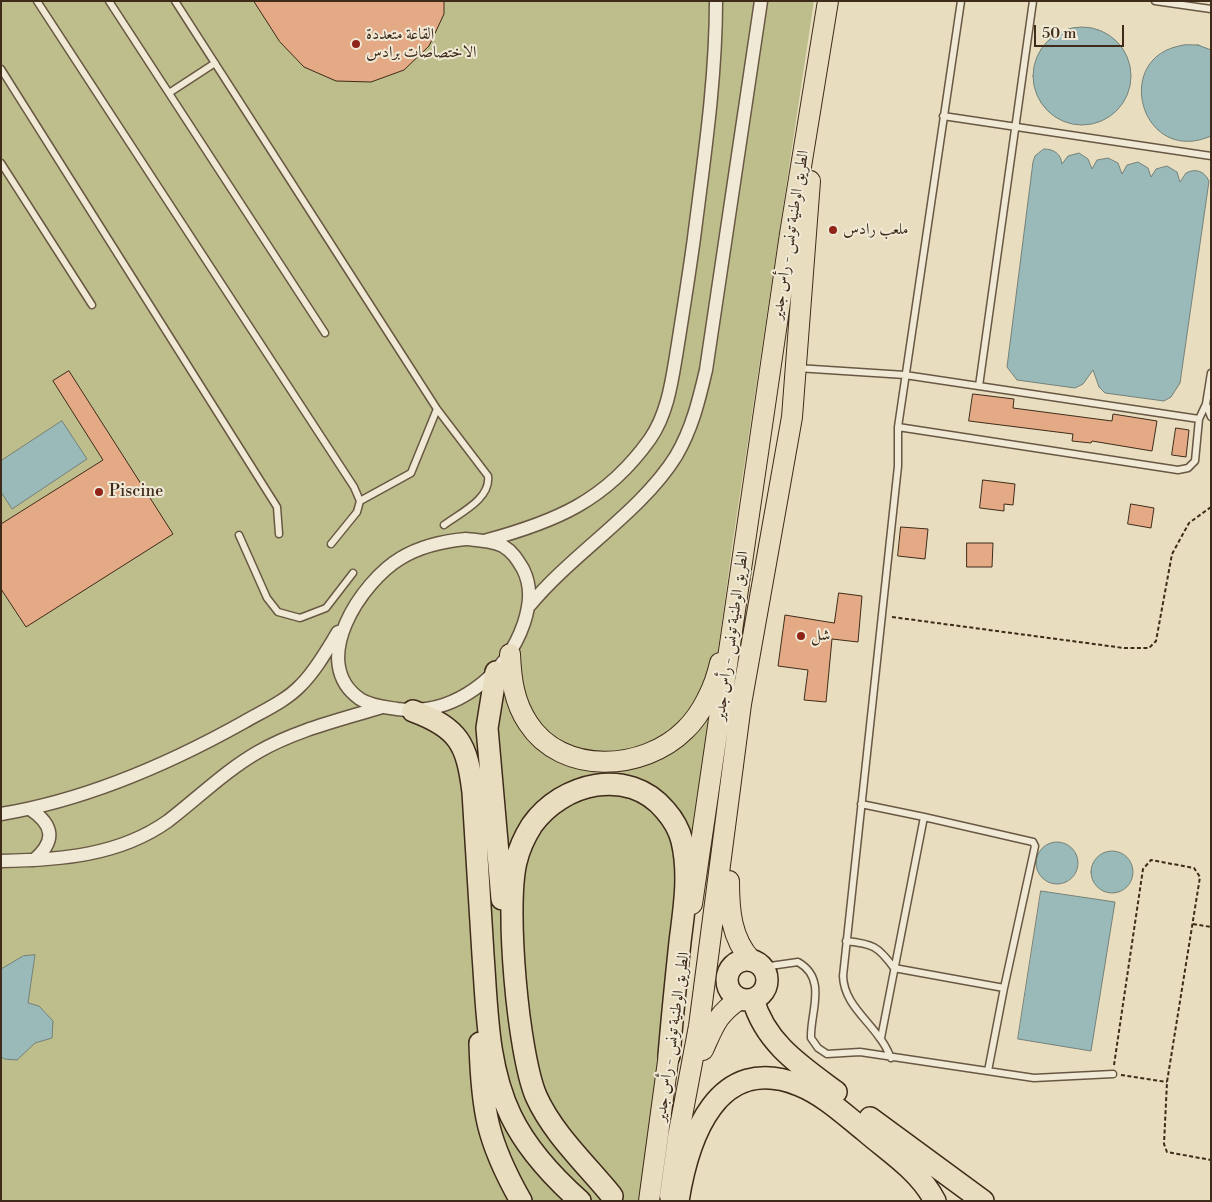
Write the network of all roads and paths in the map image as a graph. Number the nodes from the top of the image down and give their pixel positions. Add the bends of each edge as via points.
1 (36, 1) edge
2 (109, 1) edge
3 (175, 1) edge
4 (716, 1) edge
5 (761, 1) edge
6 (828, 1) edge
7 (961, 1) edge
8 (1034, 1) edge
9 (1155, 1) edge
10 (1211, 9) edge
11 (215, 63) junction
12 (1, 69) edge
13 (817, 72) junction
14 (169, 93) junction
15 (943, 116) junction
16 (1016, 126) junction
17 (1211, 156) edge
18 (1, 163) edge
19 (92, 305) dead end
20 (325, 333) dead end
21 (796, 368) junction
22 (1211, 373) edge
23 (905, 375) junction
24 (979, 386) junction
25 (1208, 399) edge
26 (437, 408) junction
27 (1211, 417) edge
28 (1200, 418) junction
29 (898, 427) junction
30 (360, 501) junction
31 (1211, 507) edge
32 (444, 525) dead end
33 (239, 534) dead end
34 (280, 534) dead end
35 (484, 541) junction
36 (331, 544) dead end
37 (742, 569) junction
38 (353, 573) dead end
39 (530, 605) junction
40 (882, 615) junction
41 (347, 620) junction
42 (510, 654) junction
43 (496, 672) junction
44 (384, 707) junction
45 (413, 711) junction
46 (731, 776) junction
47 (861, 804) junction
48 (30, 809) junction
49 (1, 814) edge
50 (924, 817) junction
51 (34, 860) junction
52 (1, 861) edge
53 (1193, 924) junction
54 (1211, 927) edge
55 (482, 930) junction
56 (846, 941) junction
57 (757, 964) junction
58 (894, 968) junction
59 (1004, 988) junction
60 (747, 999) junction
61 (881, 1038) junction
62 (669, 1056) junction
63 (891, 1058) junction
64 (988, 1071) junction
65 (690, 1074) junction
66 (1112, 1074) junction
67 (1168, 1082) junction
68 (1211, 1160) edge
69 (616, 1198) edge
70 (521, 1201) edge
71 (580, 1201) edge
72 (649, 1201) edge
73 (669, 1201) edge
74 (678, 1201) edge
75 (934, 1201) edge
76 (983, 1201) edge

1 - 30 lane via 354,487
2 - 14 lane
3 - 11 lane
4 - 35 street via 712,87 686,301 662,416 651,437 614,482 570,511 532,528
5 - 39 street via 706,370 689,431 650,489 552,579
6 - 13 main road, الطريق الوطنية تونس - رأس جدير
7 - 15 lane
8 - 16 lane
9 - 10 lane
11 - 14 lane
11 - 26 lane
12 - 34 lane via 277,508
13 - 21 main road, الطريق الوطنية تونس - رأس جدير
13 - 37 main road, الطريق الوطنية تونس - رأس جدير via 790,234
14 - 20 lane
15 - 16 lane
15 - 23 lane
16 - 17 lane
16 - 24 lane
18 - 19 lane
21 - 23 lane
21 - 46 main road, الطريق الوطنية تونس - رأس جدير via 792,416
22 - 25 lane
23 - 24 lane
23 - 29 lane
24 - 28 lane
25 - 27 lane
25 - 28 lane
26 - 30 lane via 411,473
26 - 32 lane via 479,462 488,476 489,485 484,495
28 - 29 lane via 1195,461 1188,468 1178,470
29 - 40 lane via 898,466
30 - 36 lane via 357,512
31 - 40 path via 1189,523 1172,554 1156,641 1149,648 1124,648
33 - 38 lane via 267,598 278,612 300,618 326,608
35 - 39 street via 503,546 515,555 529,580
35 - 41 street via 466,539 436,544 402,558 366,590
37 - 42 main road via 718,669 702,707 686,730 644,756 594,762 562,753 549,744 523,716 511,683
37 - 62 main road, الطريق الوطنية تونس - رأس جدير
39 - 42 street
40 - 47 lane
41 - 44 street via 339,644 339,664 347,684 360,698
41 - 48 street via 301,685 266,710 176,758 118,781
42 - 43 street
43 - 45 street via 443,706
43 - 69 highway via 487,728 511,1030 517,1067 527,1100 555,1145 576,1168
44 - 45 street
44 - 51 street via 281,740 213,783 168,821 138,838 90,854
45 - 55 highway via 449,728 464,749 469,764
46 - 57 main road via 735,808 730,916 741,948
46 - 65 main road, الطريق الوطنية تونس - رأس جدير
47 - 50 lane
47 - 56 lane
48 - 49 street
48 - 51 street via 47,824 50,837 47,847
50 - 58 lane
50 - 59 lane via 1034,844
51 - 52 street
53 - 54 path
53 - 66 path via 1200,877 1197,872 1194,868 1151,860 1143,869
53 - 67 path
55 - 70 highway via 480,1033 483,1104 498,1160
55 - 71 highway via 490,1039 504,1099 521,1134 554,1176
56 - 58 lane via 871,944
56 - 61 lane via 843,987 848,999
57 - 60 highway via 767,976 766,986 762,994
57 - 60 highway via 737,962 728,974 729,989
57 - 63 lane via 798,962 811,972 817,987 811,1038 818,1048 827,1054 860,1052
58 - 59 lane
58 - 61 lane
59 - 64 lane
60 - 65 main road via 724,1010 714,1023
60 - 76 highway via 786,1053
61 - 63 lane
62 - 69 highway via 687,880 680,833 660,804 635,788 609,784 580,788 552,803 532,825 520,848 513,879 515,958 524,1051 536,1095 556,1130
62 - 72 main road, الطريق الوطنية تونس - رأس جدير
63 - 64 lane
64 - 66 lane via 1034,1078
65 - 73 main road, الطريق الوطنية تونس - رأس جدير
66 - 67 path
67 - 68 path via 1167,1152
74 - 75 highway via 697,1128 713,1103 744,1083 767,1078 800,1085 837,1108 918,1177

